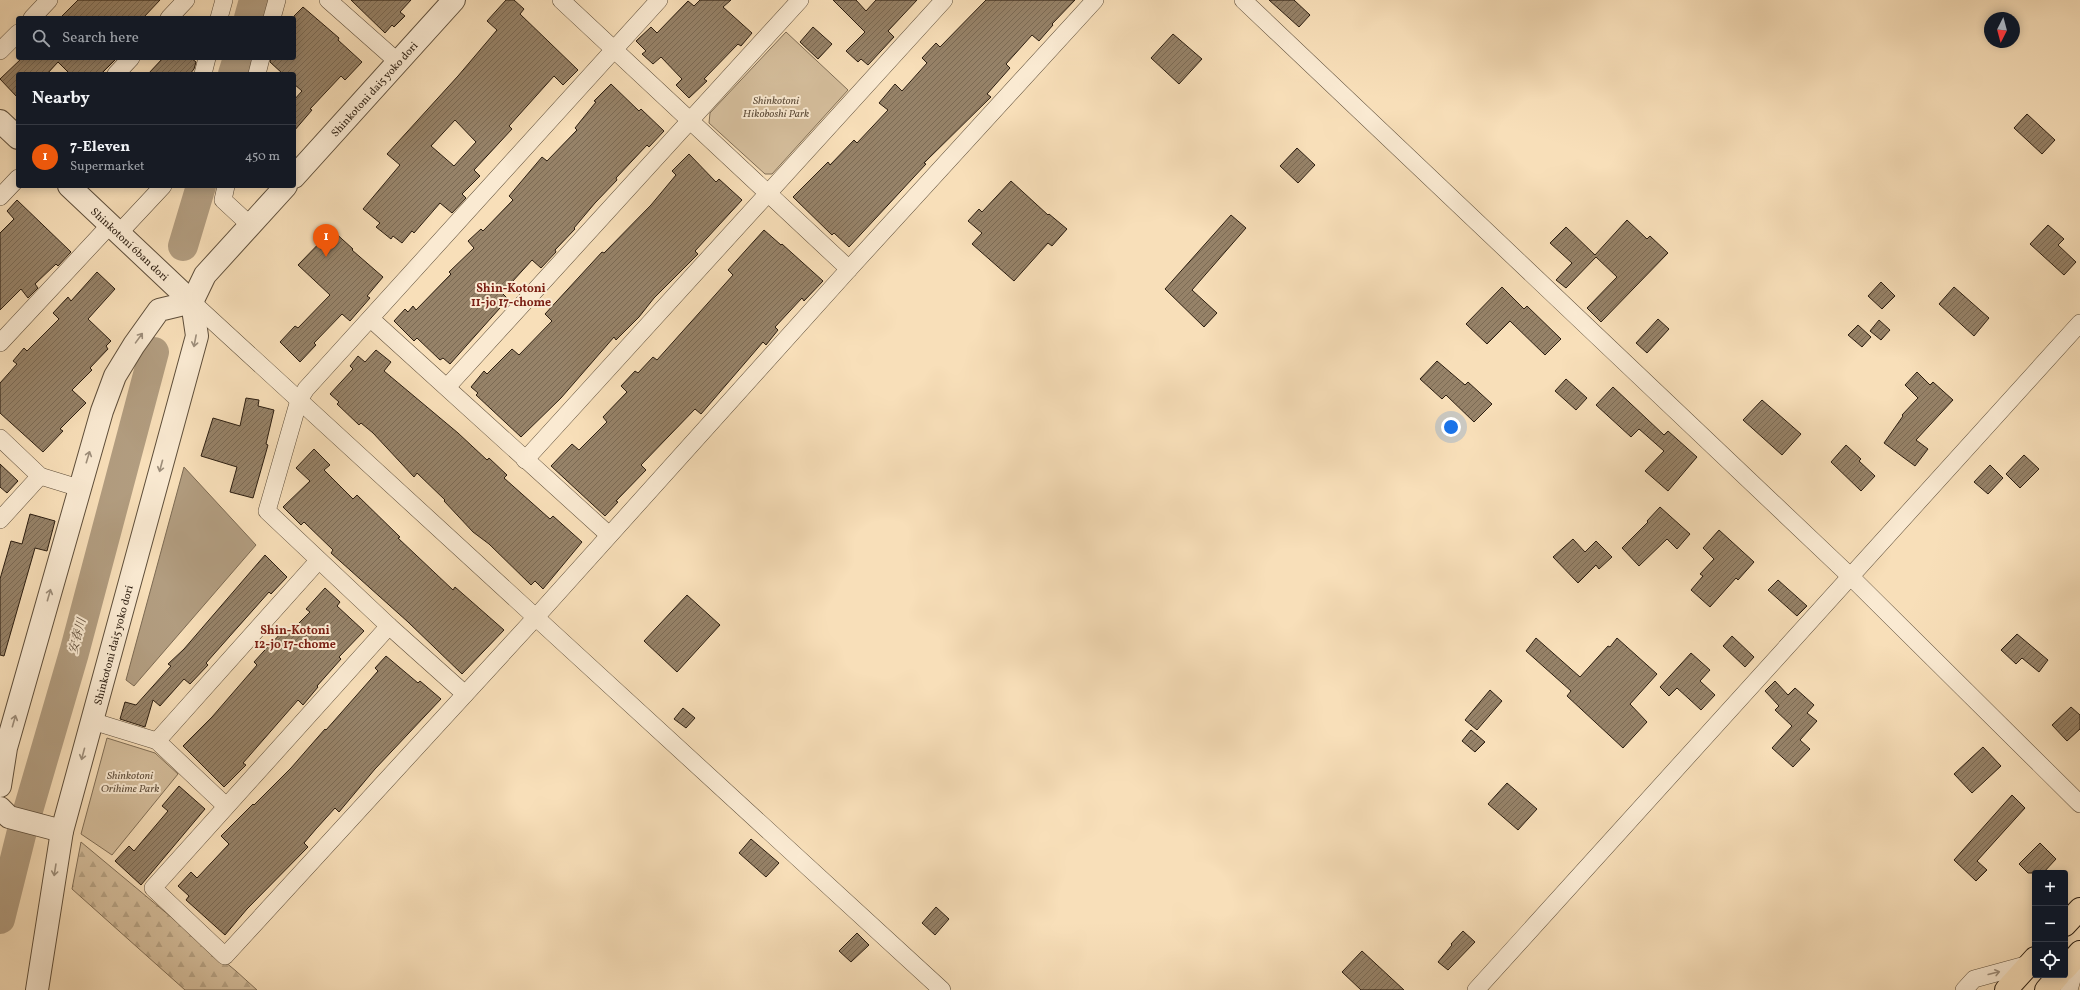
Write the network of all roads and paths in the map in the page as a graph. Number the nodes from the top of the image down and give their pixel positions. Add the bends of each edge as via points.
1 (49, 0) edge
2 (186, 0) edge
3 (224, 0) edge
4 (277, 0) edge
5 (328, 0) edge
6 (454, 0) edge
7 (561, 0) edge
8 (660, 0) edge
9 (800, 0) edge
10 (944, 0) edge
11 (1096, 0) edge
12 (1243, 0) edge
13 (34, 16) edge
14 (171, 16) edge
15 (220, 16) edge
16 (273, 16) edge
17 (16, 35) edge
18 (614, 50) junction
19 (0, 51) edge
20 (129, 60) edge
21 (206, 60) edge
22 (260, 60) edge
23 (398, 62) junction
24 (118, 72) edge
25 (204, 72) edge
26 (258, 72) edge
27 (0, 121) edge
28 (690, 121) junction
29 (16, 136) edge
30 (296, 175) edge
31 (16, 180) edge
32 (71, 188) edge
33 (161, 188) edge
34 (226, 188) edge
35 (284, 188) edge
36 (768, 194) junction
37 (0, 197) edge
38 (250, 226) junction
39 (115, 229) junction
40 (849, 269) junction
41 (192, 302) junction
42 (371, 319) junction
43 (2080, 323) edge
44 (0, 343) edge
45 (447, 387) junction
46 (299, 400) junction
47 (0, 438) edge
48 (525, 460) junction
49 (40, 476) junction
50 (79, 488) junction
51 (0, 520) edge
52 (609, 534) junction
53 (318, 561) junction
54 (1851, 576) junction
55 (536, 617) junction
56 (389, 626) junction
57 (465, 694) junction
58 (92, 721) junction
59 (157, 742) junction
60 (0, 786) edge
61 (2080, 804) edge
62 (226, 806) junction
63 (4, 812) edge
64 (54, 829) junction
65 (2080, 908) edge
66 (2068, 922) edge
67 (2075, 958) edge
68 (2032, 961) edge
69 (2056, 978) edge
70 (37, 990) edge
71 (942, 990) edge
72 (1476, 990) edge
73 (1964, 990) edge
74 (2006, 990) edge
75 (2046, 990) edge
76 (2069, 990) edge

1 - 13 street
2 - 14 street
3 - 15 street
4 - 16 street
5 - 23 street
6 - 23 street, Shinkotoni dai5 yoko dori
7 - 18 street
8 - 18 street
9 - 28 street
10 - 36 street
11 - 40 street
12 - 54 street
17 - 19 street
18 - 28 street
18 - 42 street
20 - 24 street
21 - 25 street
22 - 26 street
23 - 30 street, Shinkotoni dai5 yoko dori
27 - 29 street
28 - 36 street
28 - 45 street
31 - 37 street
32 - 39 street, Shinkotoni 6ban dori
33 - 39 street
34 - 38 street via 223,200
35 - 38 street
36 - 40 street
36 - 48 street
38 - 41 street via 205,275
39 - 41 street, Shinkotoni 6ban dori
39 - 44 street
40 - 52 street
41 - 46 street
50 -> 41 street via 115,376 159,310
41 -> 58 street, Shinkotoni dai5 yoko dori via 197,336
42 - 45 street
42 - 46 street via 306,389
43 - 54 street
45 - 48 street
46 - 53 street via 267,511
46 - 55 street
47 - 49 street
48 - 52 street
49 - 50 street
49 - 51 street
60 -> 50 street via 6,748
52 - 55 street
53 - 56 street
53 - 59 street
54 - 61 street
54 - 72 street
55 - 57 street
55 - 71 street
56 - 57 street
56 - 62 street
57 - 62 street via 225,956 153,888
58 - 59 street
58 -> 64 street, Shinkotoni dai5 yoko dori
59 - 62 street
63 - 64 street
64 -> 70 street, Shinkotoni dai5 yoko dori
65 - 66 main road
67 - 76 street
73 -> 68 street via 1974,979
68 - 74 main road
69 - 75 main road

